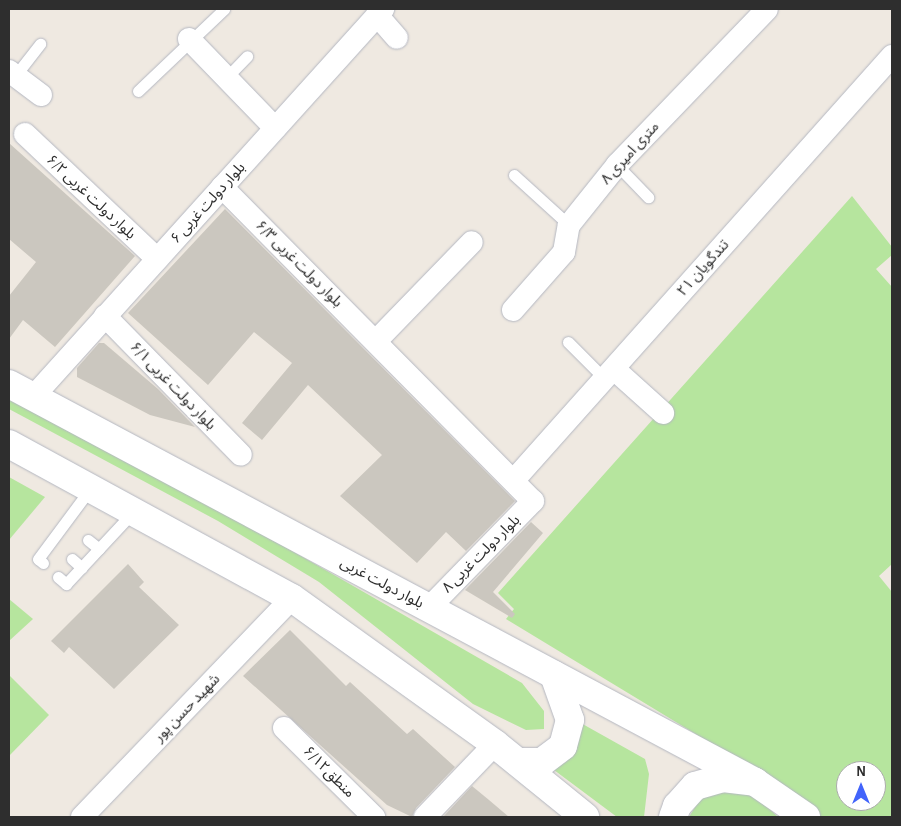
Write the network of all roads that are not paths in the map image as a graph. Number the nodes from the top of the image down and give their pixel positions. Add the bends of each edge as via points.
1 (224, 9) edge
2 (767, 9) edge
3 (380, 12) edge
4 (397, 38) dead end
5 (188, 39) junction
6 (40, 44) dead end
7 (247, 56) dead end
8 (892, 56) edge
9 (12, 74) edge
10 (228, 77) junction
11 (138, 91) dead end
12 (41, 96) dead end
13 (275, 128) junction
14 (25, 134) dead end
15 (617, 165) junction
16 (514, 175) dead end
17 (222, 187) junction
18 (648, 197) dead end
19 (569, 225) junction
20 (472, 242) dead end
21 (157, 259) junction
22 (513, 310) dead end
23 (105, 316) junction
24 (377, 340) junction
25 (568, 342) dead end
26 (609, 374) junction
27 (9, 384) edge
28 (33, 397) junction
29 (663, 413) dead end
30 (9, 444) edge
31 (241, 455) dead end
32 (514, 480) junction
33 (91, 488) junction
34 (533, 501) joint
35 (135, 511) junction
36 (88, 540) dead end
37 (99, 550) junction
38 (72, 559) dead end
39 (43, 563) dead end
40 (82, 568) junction
41 (58, 577) dead end
42 (292, 598) junction
43 (429, 608) junction
44 (554, 675) junction
45 (284, 728) dead end
46 (495, 744) junction
47 (518, 762) junction
48 (756, 782) junction
49 (806, 816) edge
50 (82, 817) edge
51 (374, 817) edge
52 (425, 817) edge
53 (585, 817) edge
54 (673, 817) edge

1 - 5 lane
2 - 15 street, ۸ متری امیری
3 - 4 street
3 - 13 street, بلوار دولت غربی ۶
5 - 10 street
5 - 11 lane
6 - 9 lane
7 - 10 lane
8 - 26 street, ۲۱ تندگویان
9 - 12 street
10 - 13 street
13 - 17 street, بلوار دولت غربی ۶
14 - 21 street, بلوار دولت غربی ۶/۲
15 - 18 lane
15 - 19 street, ۸ متری امیری
16 - 19 lane
17 - 21 street, بلوار دولت غربی ۶
17 - 24 street, بلوار دولت غربی ۶/۳
19 - 22 street, ۸ متری امیری via 564,252
20 - 24 street
21 - 23 street, بلوار دولت غربی ۶
23 - 28 street, بلوار دولت غربی ۶
23 - 31 street, بلوار دولت غربی ۶/۱
24 - 32 street, بلوار دولت غربی ۶/۳
25 - 26 lane
26 - 29 street
26 - 32 street, ۲۱ تندگویان
27 - 28 main road, بلوار دولت غربی
28 - 43 main road, بلوار دولت غربی
30 - 33 main road
32 - 34 street, بلوار دولت غربی ۶/۳
33 - 35 main road
33 - 39 lane via 69,525 38,559
34 - 43 street, بلوار دولت غربی ۸
35 - 37 lane
35 - 42 main road
36 - 37 lane
37 - 40 lane
38 - 40 lane
40 - 41 lane via 66,584
42 - 46 main road
42 - 50 street, شهید حسن پور
43 - 44 main road, بلوار دولت غربی
44 - 47 main road via 570,720 563,746 542,762
44 - 48 main road, بلوار دولت غربی
45 - 51 street, منطق۶/۱۲
46 - 47 main road
46 - 52 street
47 - 53 main road
48 - 49 main road, بلوار دولت غربی
48 - 54 main road via 722,778 695,786 676,806

